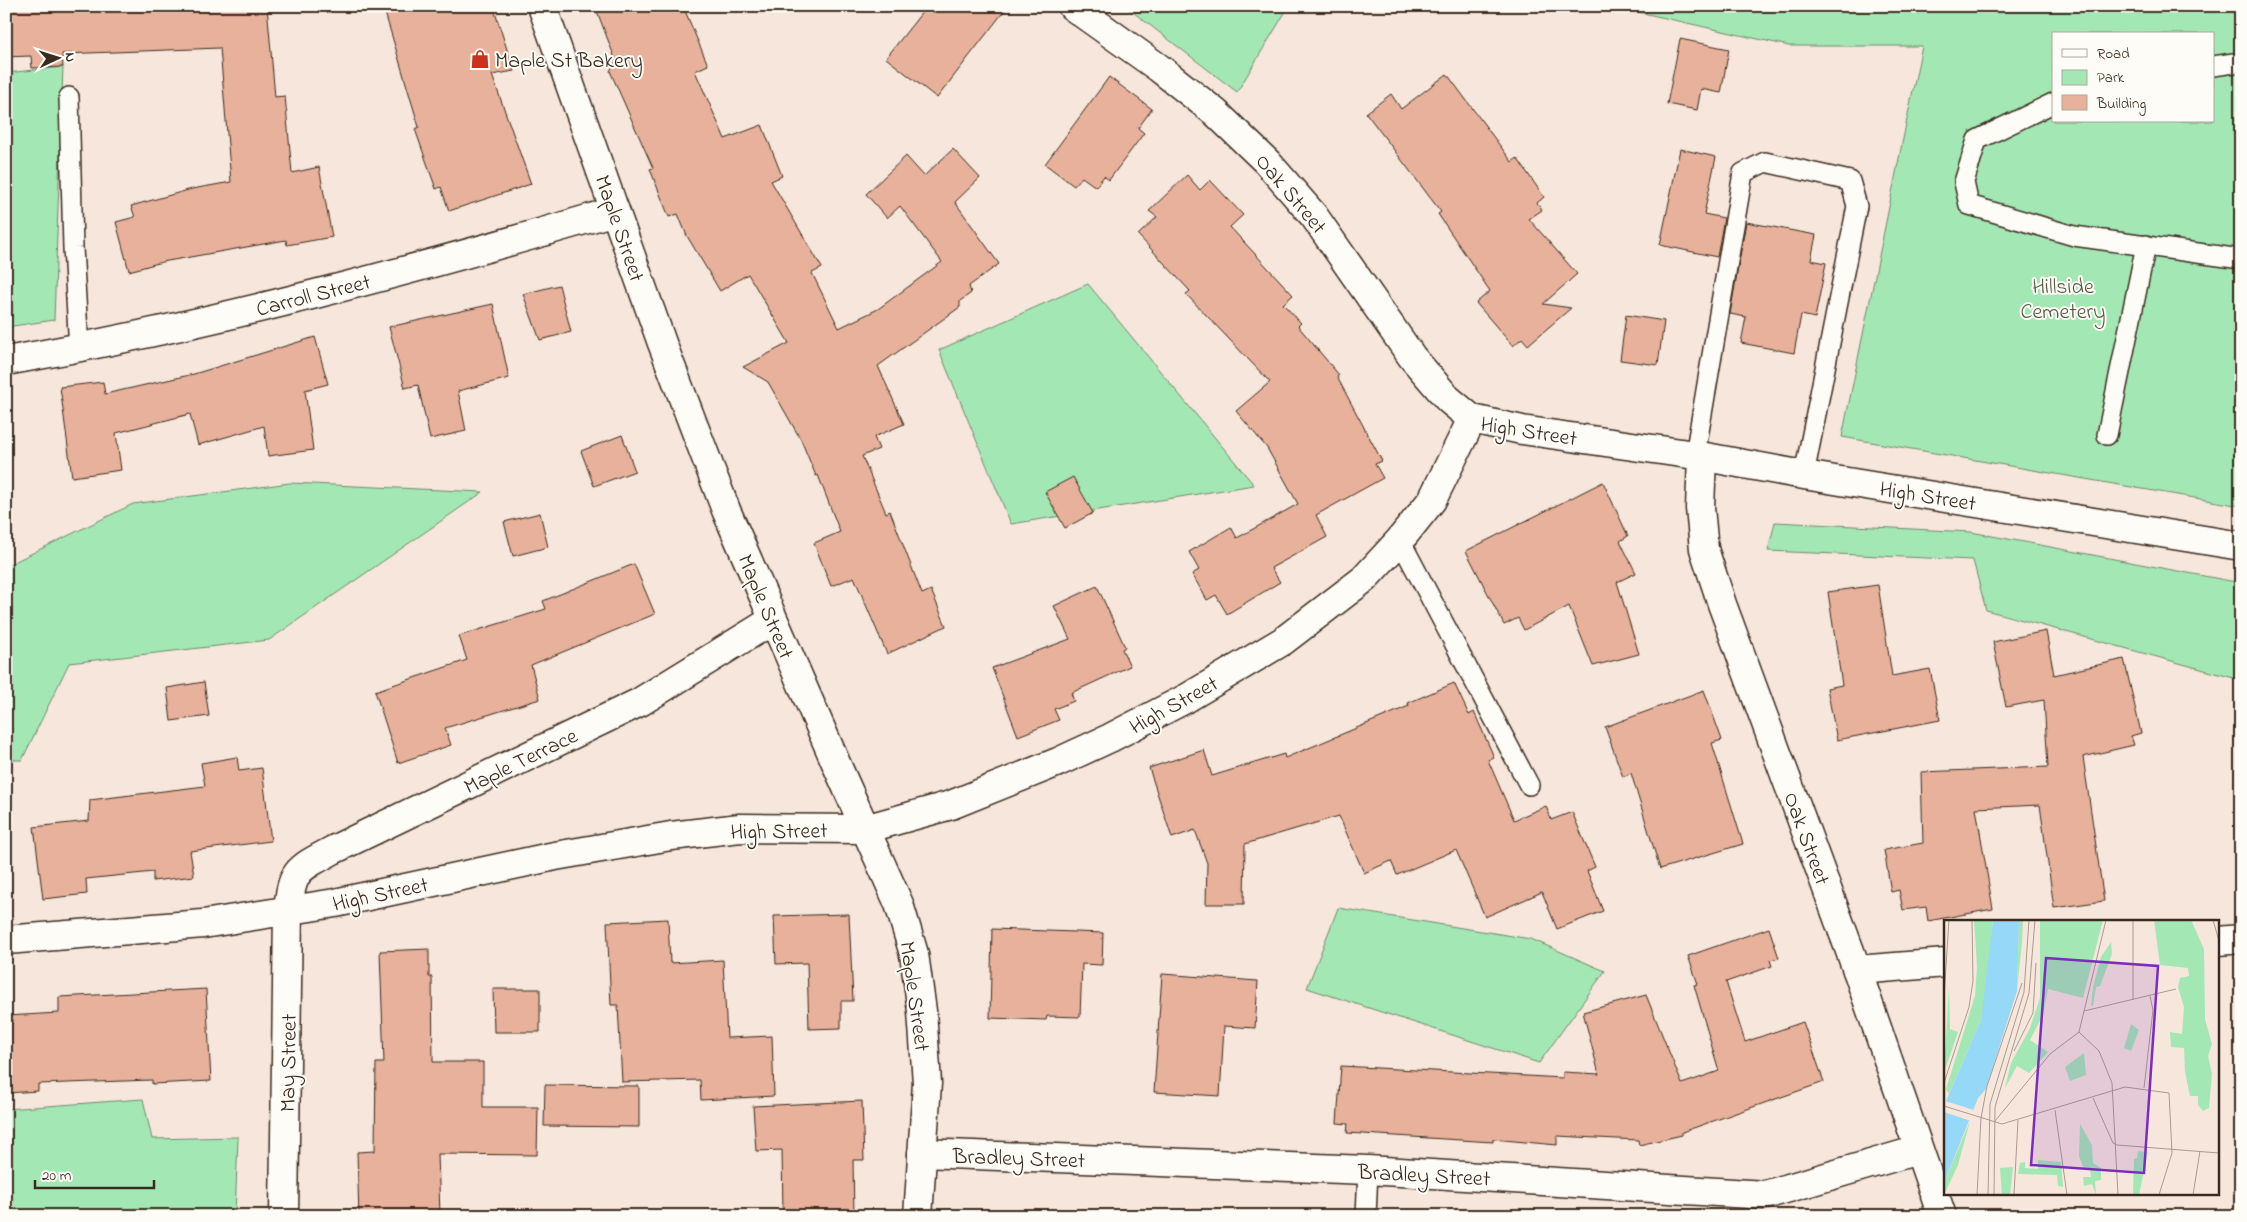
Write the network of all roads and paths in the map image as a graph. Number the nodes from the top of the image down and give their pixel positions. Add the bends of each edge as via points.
1 (542, 6) edge
2 (1072, 6) edge
3 (2241, 62) edge
4 (2214, 66) edge
5 (69, 97) dead end
6 (2052, 103) edge
7 (615, 210) junction
8 (2146, 244) junction
9 (2241, 259) edge
10 (79, 349) junction
11 (6, 362) edge
12 (1472, 419) junction
13 (2107, 435) dead end
14 (1698, 456) junction
15 (1804, 475) junction
16 (1400, 540) junction
17 (2241, 546) edge
18 (773, 620) junction
19 (1529, 785) dead end
20 (864, 829) junction
21 (288, 910) junction
22 (2241, 939) edge
23 (6, 940) edge
24 (2220, 940) edge
25 (1944, 963) edge
26 (1857, 970) junction
27 (1918, 1150) junction
28 (922, 1153) junction
29 (1368, 1170) junction
30 (284, 1216) edge
31 (918, 1216) edge
32 (1366, 1216) edge
33 (1942, 1216) edge

1 - 7 street, Maple Street
2 - 12 street, Oak Street via 1216,113 1268,162 1314,216 1412,357 1448,399
3 - 4 lane
5 - 10 lane
6 - 8 lane via 1977,140 1964,182 1969,205 2074,236
7 - 10 street, Carroll Street via 419,267
7 - 18 street, Maple Street via 726,510
8 - 9 lane
8 - 13 lane
10 - 11 street, Carroll Street
12 - 14 street, High Street via 1522,430
12 - 16 street, High Street via 1432,500
14 - 15 street, High Street
14 - 15 lane via 1743,173 1765,162 1850,182 1857,206
14 - 26 street, Oak Street via 1704,549
15 - 17 street, High Street
16 - 19 lane
16 - 20 street, High Street via 1364,579 1283,641 1187,698 1058,762 951,805
18 - 20 street, Maple Street
18 - 21 street, Maple Terrace via 640,702 303,866 294,876
20 - 21 street, High Street via 740,828 671,836
20 - 28 street, Maple Street via 899,904 914,954 927,1083
21 - 23 street, High Street via 204,924
21 - 30 street, May Street
22 - 24 street
25 - 26 street
26 - 27 street, Oak Street
27 - 29 street, Bradley Street via 1765,1195
27 - 33 street, Oak Street
28 - 29 street, Bradley Street
28 - 31 street, Maple Street
29 - 32 lane

